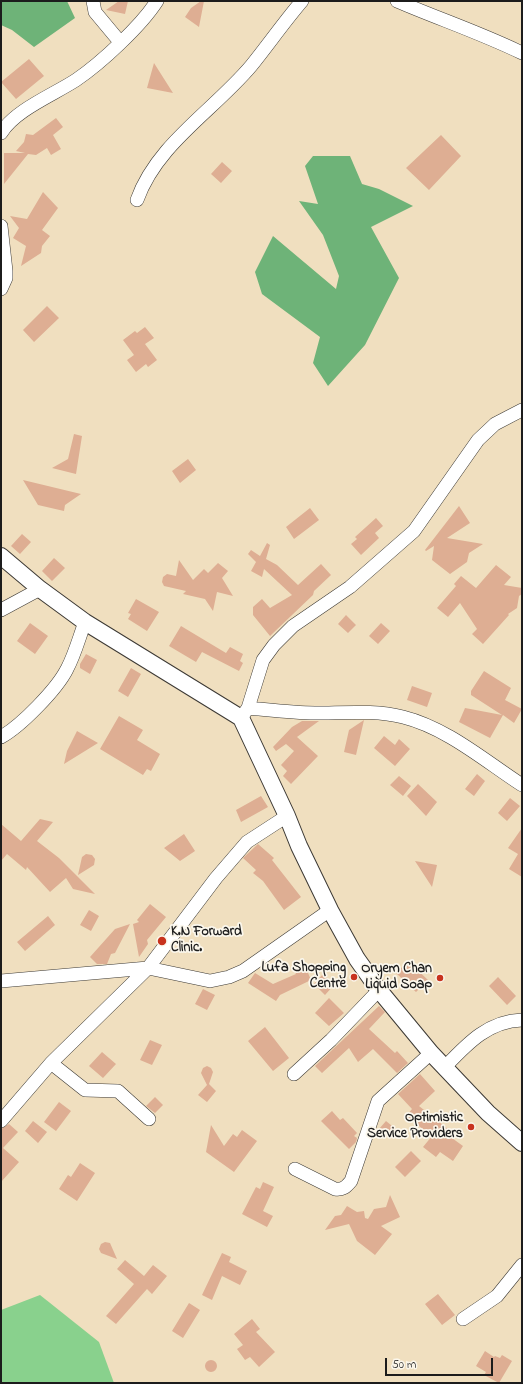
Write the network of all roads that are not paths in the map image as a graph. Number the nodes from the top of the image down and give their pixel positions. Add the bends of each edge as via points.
1 (93, 1) edge
2 (157, 1) edge
3 (302, 1) edge
4 (397, 1) edge
5 (120, 42) junction
6 (522, 53) edge
7 (1, 133) edge
8 (137, 200) dead end
9 (1, 226) edge
10 (1, 289) edge
11 (522, 410) edge
12 (1, 556) edge
13 (40, 589) junction
14 (1, 610) edge
15 (85, 622) junction
16 (244, 713) junction
17 (1, 737) edge
18 (522, 785) edge
19 (287, 816) junction
20 (330, 910) junction
21 (148, 968) junction
22 (1, 981) edge
23 (379, 990) junction
24 (522, 1020) edge
25 (431, 1053) junction
26 (51, 1063) junction
27 (445, 1067) junction
28 (294, 1074) dead end
29 (149, 1119) dead end
30 (1, 1121) edge
31 (522, 1143) edge
32 (295, 1169) dead end
33 (522, 1265) edge
34 (463, 1319) dead end

1 - 5 street via 95,12
2 - 5 street via 140,23
3 - 8 street via 251,66 162,156 144,182
4 - 6 street via 495,39
5 - 7 street via 77,79 6,124
9 - 10 street via 6,278
11 - 16 street via 495,424 478,440 414,531 350,586 293,626 274,645 263,660
12 - 13 street
13 - 14 street
13 - 15 street
15 - 16 street
15 - 17 street via 60,682 12,730
16 - 18 street via 379,713 403,717 454,740
16 - 19 street
19 - 20 street
19 - 21 street via 247,842 216,878
20 - 21 street via 243,971 229,977 210,980
20 - 23 street via 357,959
21 - 22 street
21 - 26 street
23 - 25 street
23 - 28 street
24 - 27 street via 490,1027 470,1042
25 - 27 street
25 - 32 street via 378,1101 351,1182 340,1190 335,1189
26 - 29 street via 85,1090 118,1091
26 - 30 street
27 - 31 street
33 - 34 street via 498,1296

